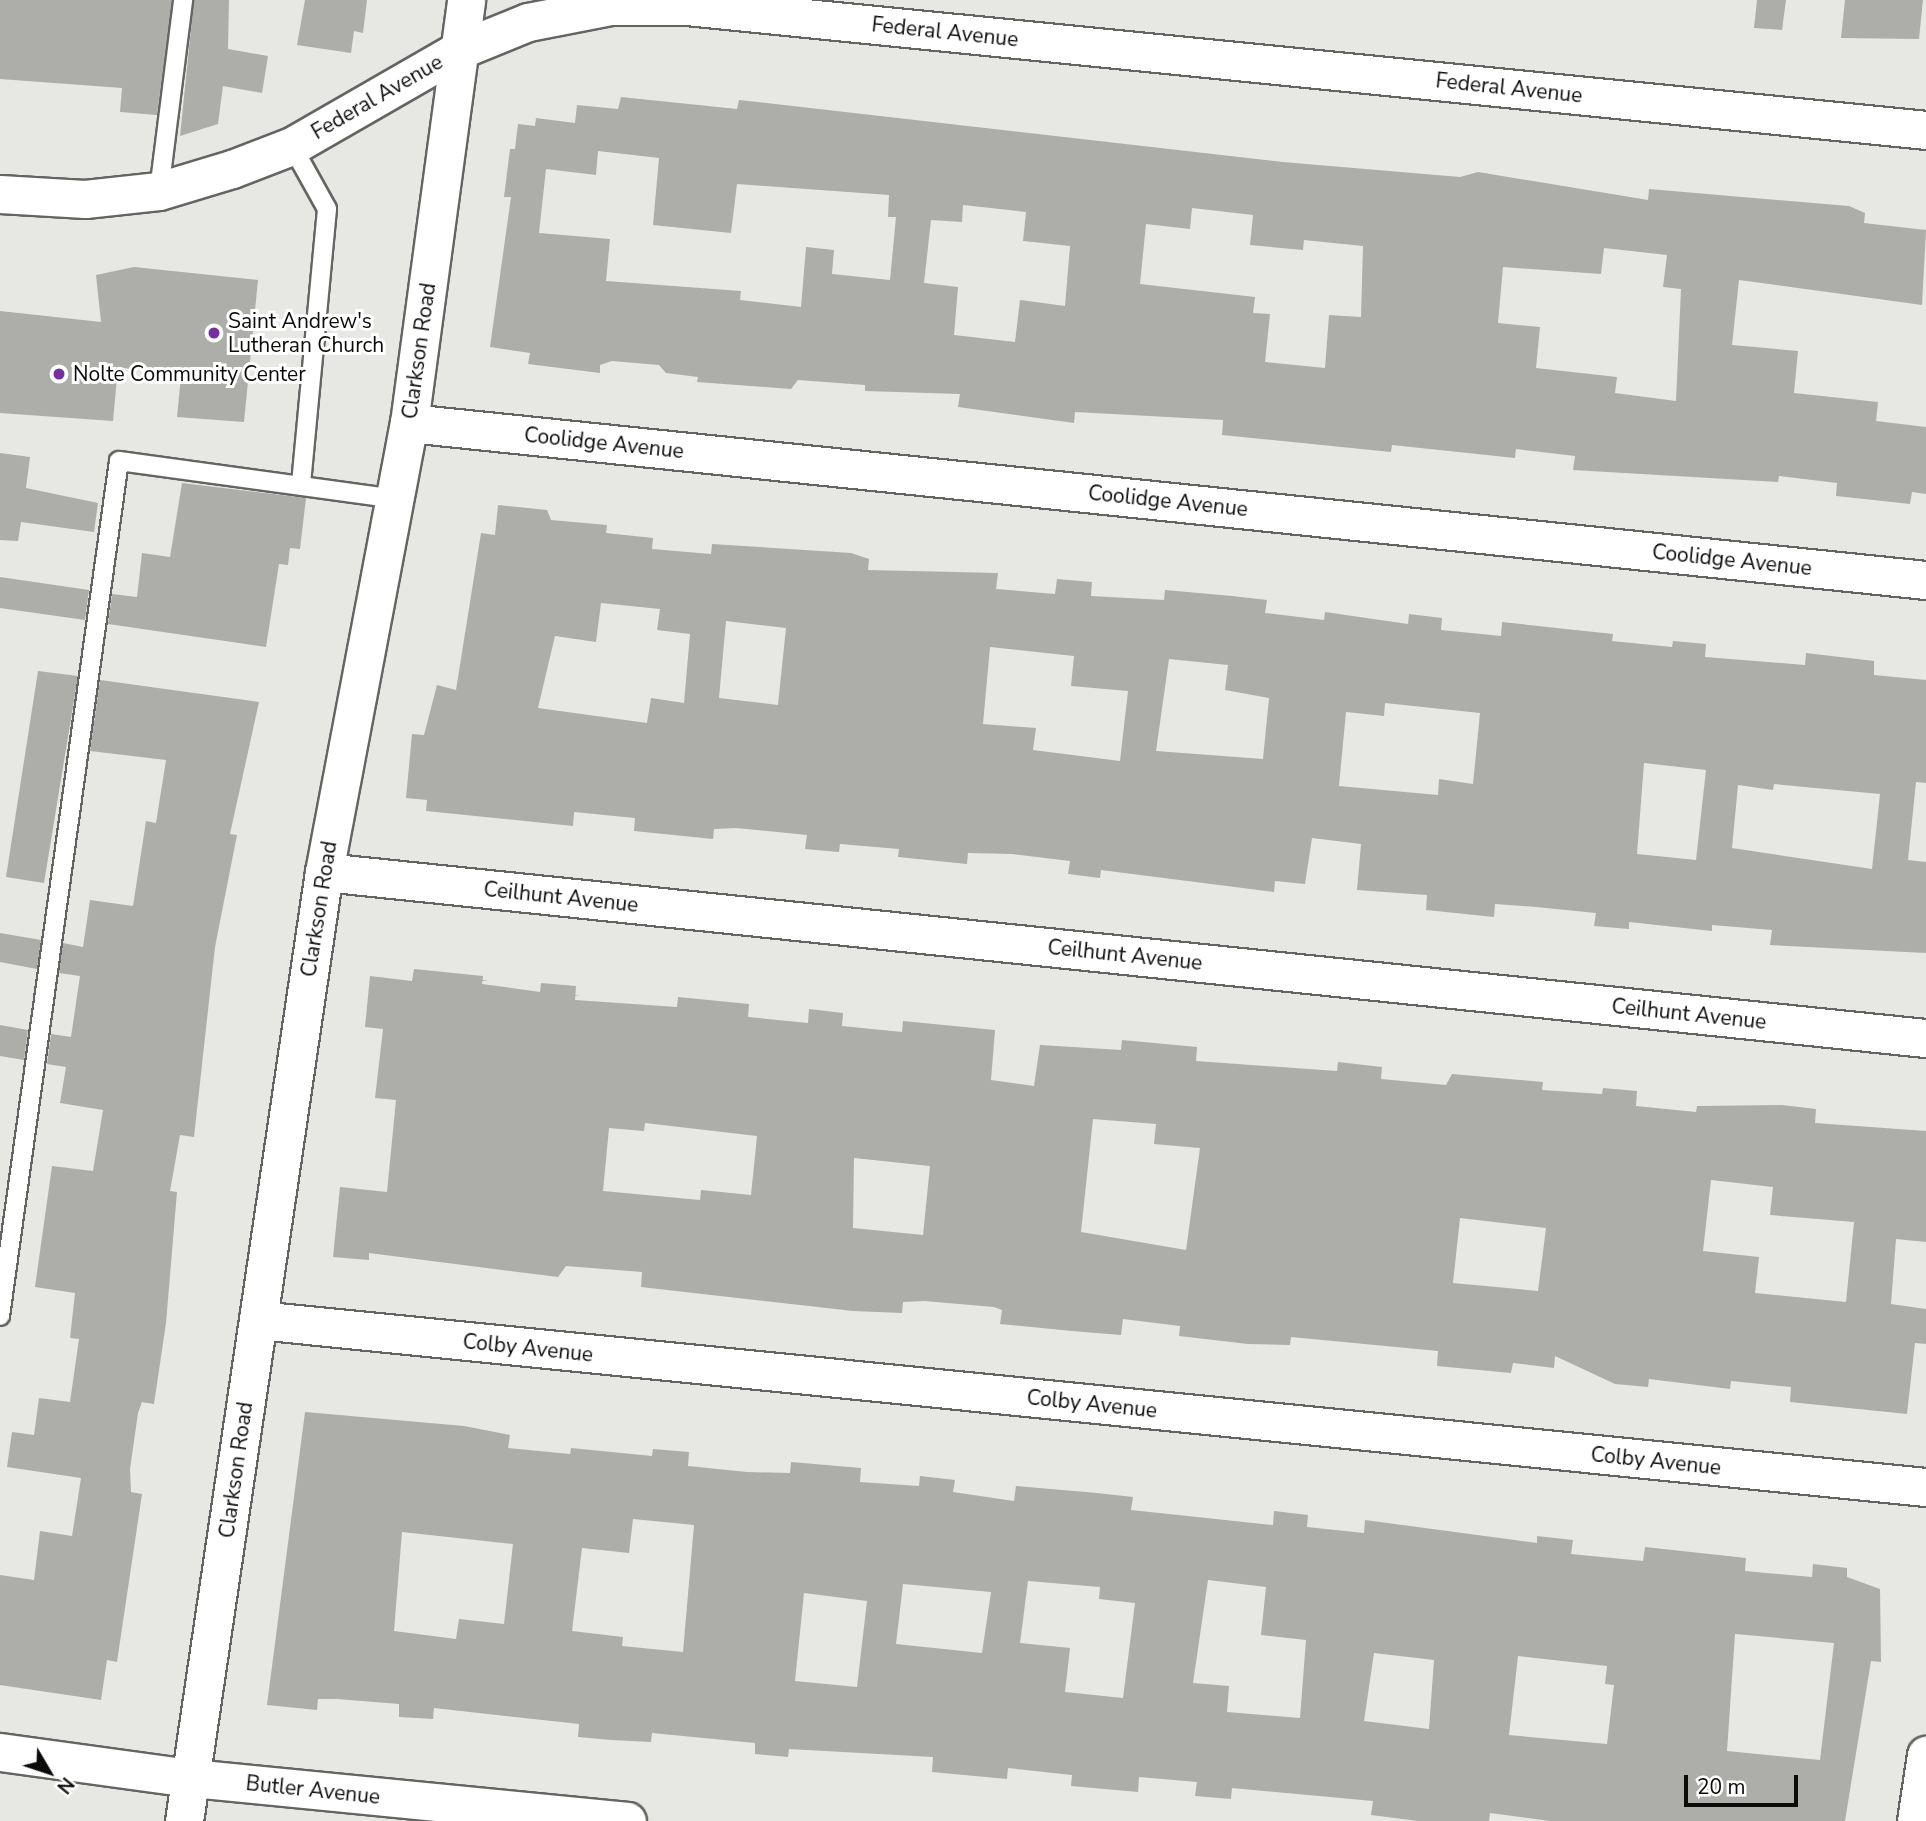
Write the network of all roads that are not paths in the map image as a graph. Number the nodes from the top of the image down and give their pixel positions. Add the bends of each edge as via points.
1 (183, 0) edge
2 (466, 0) edge
3 (459, 50) junction
4 (1926, 130) edge
5 (292, 146) junction
6 (159, 191) junction
7 (0, 194) edge
8 (409, 423) junction
9 (301, 484) junction
10 (397, 499) junction
11 (1926, 580) edge
12 (324, 872) junction
13 (1926, 1038) edge
14 (0, 1316) edge
15 (258, 1321) junction
16 (1926, 1487) edge
17 (0, 1752) edge
18 (1926, 1755) edge
19 (191, 1779) junction
20 (184, 1821) edge
21 (627, 1821) edge
22 (1916, 1821) edge

1 - 6 lane
2 - 3 street, Clarkson Road
3 - 4 street, Federal Avenue via 528,22 611,6 685,6
3 - 5 street, Federal Avenue
3 - 8 street, Clarkson Road
5 - 6 street, Federal Avenue
5 - 9 lane via 327,209
6 - 7 street, Federal Avenue via 85,199
8 - 10 street, Clarkson Road
8 - 11 street, Coolidge Avenue
9 - 10 lane
9 - 14 lane via 119,461
10 - 12 street, Clarkson Road
12 - 13 street, Ceilhunt Avenue
12 - 15 street, Clarkson Road
15 - 16 street, Colby Avenue
15 - 19 street, Clarkson Road
17 - 19 street, Butler Avenue
18 - 22 street
19 - 20 street, Clarkson Road
19 - 21 street, Butler Avenue

